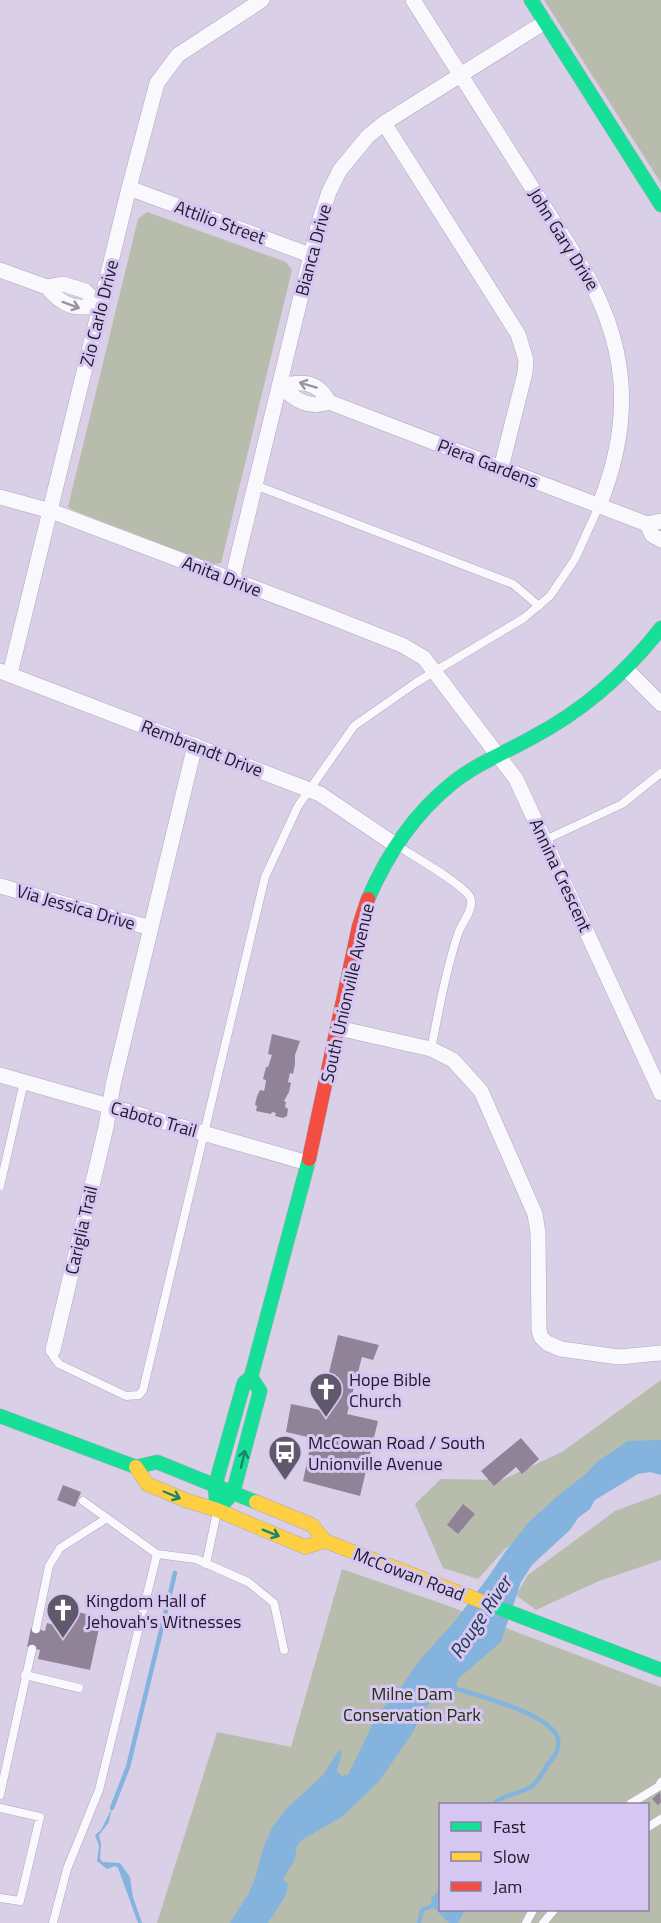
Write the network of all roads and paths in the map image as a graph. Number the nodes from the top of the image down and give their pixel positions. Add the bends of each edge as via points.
1 (262, 0) edge
2 (413, 0) edge
3 (531, 0) edge
4 (545, 22) junction
5 (460, 75) junction
6 (384, 123) junction
7 (129, 188) junction
8 (661, 205) edge
9 (310, 255) junction
10 (0, 270) edge
11 (102, 306) junction
12 (279, 386) junction
13 (501, 468) junction
14 (255, 485) junction
15 (0, 497) edge
16 (599, 506) junction
17 (51, 511) junction
18 (654, 522) edge
19 (661, 540) edge
20 (232, 580) junction
21 (539, 606) junction
22 (661, 628) edge
23 (626, 669) junction
24 (435, 672) junction
25 (5, 673) edge
26 (661, 704) edge
27 (195, 745) junction
28 (498, 755) junction
29 (661, 773) edge
30 (309, 789) junction
31 (545, 840) junction
32 (394, 844) junction
33 (0, 886) edge
34 (151, 928) junction
35 (338, 1028) junction
36 (431, 1049) junction
37 (0, 1075) edge
38 (24, 1082) junction
39 (661, 1094) edge
40 (110, 1107) junction
41 (205, 1133) junction
42 (308, 1163) junction
43 (0, 1186) edge
44 (53, 1350) joint
45 (661, 1353) edge
46 (251, 1377) junction
47 (1, 1418) edge
48 (136, 1467) junction
49 (215, 1486) junction
50 (233, 1493) junction
51 (83, 1501) dead end
52 (217, 1510) junction
53 (107, 1518) junction
54 (325, 1541) junction
55 (157, 1554) junction
56 (206, 1563) junction
57 (36, 1629) dead end
58 (32, 1648) dead end
59 (284, 1650) dead end
60 (661, 1670) edge
61 (25, 1675) junction
62 (79, 1688) dead end
63 (660, 1786) edge
64 (0, 1795) edge
65 (632, 1803) edge
66 (0, 1808) edge
67 (0, 1898) edge
68 (553, 1911) edge
69 (53, 1923) edge
70 (543, 1923) edge

1 - 7 street, Zio Carlo Drive via 195,42 167,67 157,83
2 - 5 street, John Gary Drive
3 - 4 street
4 - 5 street, Bianca Drive
4 - 8 street
5 - 6 street, Bianca Drive
5 - 16 street, John Gary Drive via 588,275 606,311 616,347 623,405 619,447
6 - 9 street, Bianca Drive via 340,170 323,206
6 - 13 street via 500,303 523,347 525,373
7 - 9 street, Attilio Street
7 - 11 street, Zio Carlo Drive
9 - 12 street, Bianca Drive
10 - 11 street via 47,287 58,300 79,309
11 - 17 street, Zio Carlo Drive
12 - 13 street, Piera Gardens via 296,399 317,407 329,402
12 - 14 street, Bianca Drive
13 - 16 street, Piera Gardens
14 - 20 street, Bianca Drive
14 - 21 lane via 513,584
15 - 17 street, Anita Drive
16 - 18 street, Piera Gardens
16 - 21 lane via 575,558
17 - 20 street, Anita Drive
17 - 25 street, Zio Carlo Drive
18 - 19 street, Piera Gardens via 652,535
20 - 24 street, Anita Drive via 402,645 424,658
21 - 24 lane
22 - 23 street, South Unionville Avenue
23 - 26 street
23 - 28 street, South Unionville Avenue via 571,715
24 - 28 street, Annina Crescent
24 - 30 lane via 354,726
25 - 27 street, Rembrandt Drive
27 - 30 street, Rembrandt Drive
27 - 34 street, Cariglia Trail
28 - 31 street, Annina Crescent via 516,779
28 - 32 street, South Unionville Avenue via 467,772 444,791
29 - 31 lane via 622,804
30 - 32 street, Rembrandt Drive
30 - 41 lane via 267,869
31 - 39 street, Annina Crescent
32 - 35 street, South Unionville Avenue via 364,909
32 - 36 lane via 461,888 472,904 452,957
33 - 34 street, Via Jessica Drive
34 - 40 street, Cariglia Trail
35 - 36 street
35 - 42 street, South Unionville Avenue
36 - 45 street via 453,1060 481,1091 535,1214 541,1337 553,1347 608,1356
37 - 38 street, Caboto Trail
38 - 40 street, Caboto Trail
38 - 43 lane
40 - 41 street, Caboto Trail
40 - 44 street, Cariglia Trail
41 - 42 street, Caboto Trail
41 - 44 lane, Cariglia Trail via 143,1390 139,1395 126,1396 59,1364
42 - 46 street, South Unionville Avenue
46 - 49 street, South Unionville Avenue via 244,1383
50 -> 46 street, South Unionville Avenue via 260,1391
47 - 48 street, McCowan Road
48 - 49 street, McCowan Road via 157,1462
48 -> 52 street, McCowan Road via 147,1484
49 - 50 street, McCowan Road
49 - 52 street, South Unionville Avenue
50 - 52 street, South Unionville Avenue
50 - 54 street, McCowan Road via 312,1525
51 - 53 lane
52 -> 54 street, McCowan Road via 305,1547
52 - 56 lane
53 - 55 lane
53 - 57 lane via 60,1548 49,1566
54 - 60 street, McCowan Road
55 - 56 lane
55 - 69 lane via 99,1790 67,1869
56 - 59 lane via 248,1582 274,1603
58 - 61 lane
61 - 62 lane
61 - 64 lane
63 - 65 lane
66 - 67 lane via 40,1817 20,1901
68 - 70 lane

